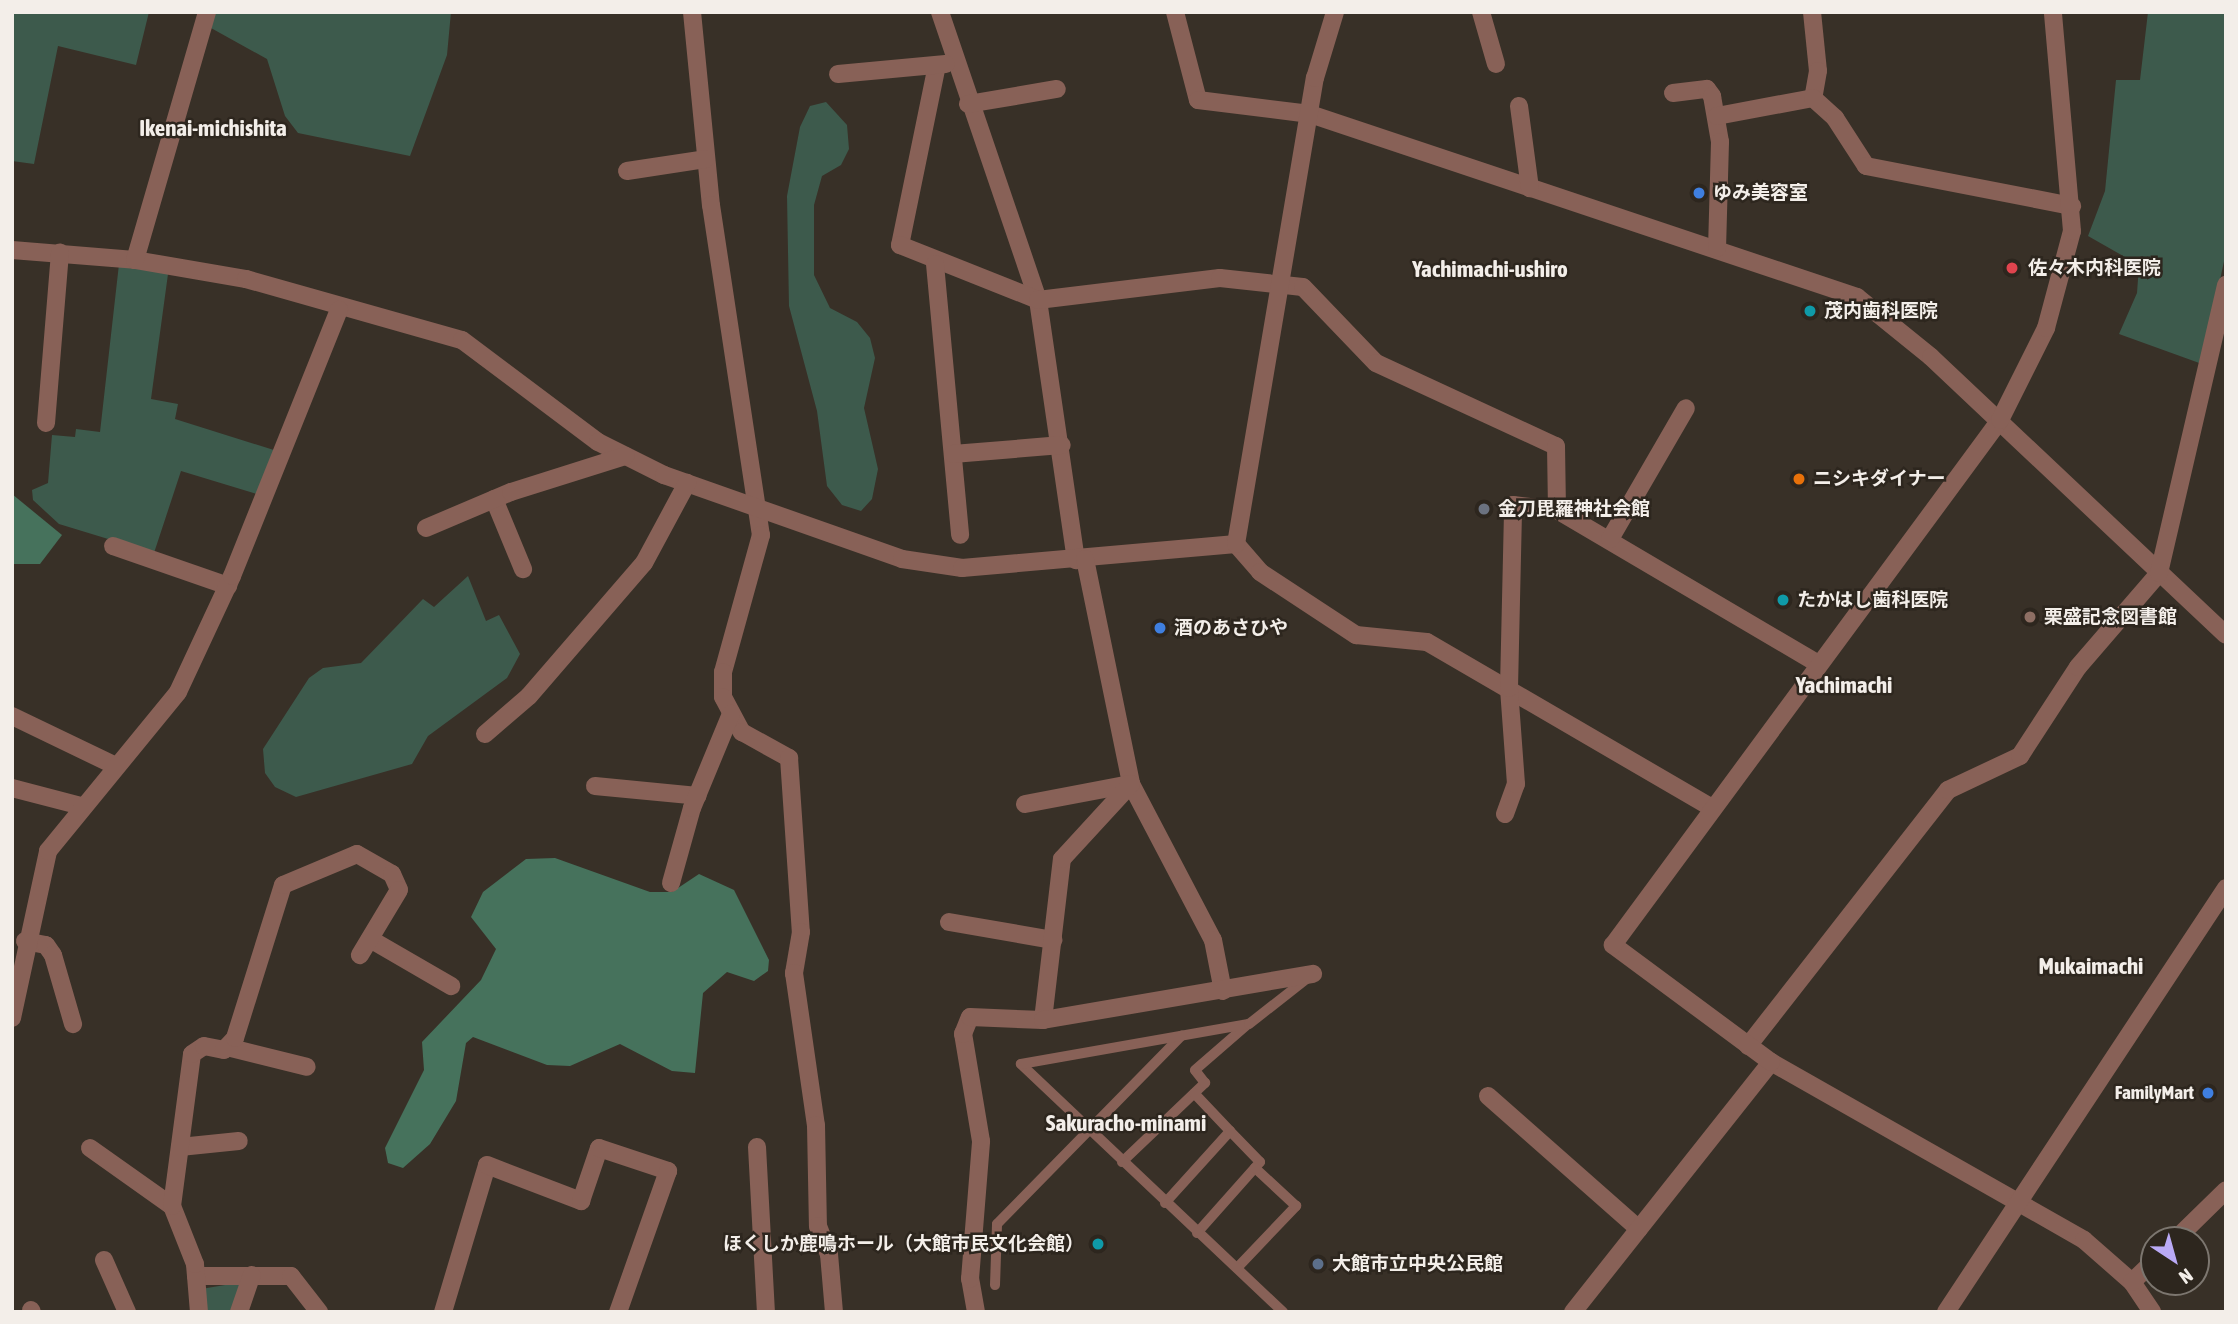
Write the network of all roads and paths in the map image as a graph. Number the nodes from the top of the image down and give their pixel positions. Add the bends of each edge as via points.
1 (207, 12) edge
2 (692, 12) edge
3 (940, 12) edge
4 (1175, 12) edge
5 (1335, 12) edge
6 (1481, 12) edge
7 (1812, 12) edge
8 (2053, 12) edge
9 (945, 64) junction
10 (1496, 64) dead end
11 (838, 74) dead end
12 (1057, 89) dead end
13 (1673, 93) dead end
14 (1813, 98) junction
15 (968, 104) junction
16 (1520, 106) dead end
17 (1310, 114) junction
18 (1717, 116) junction
19 (705, 159) junction
20 (627, 171) dead end
21 (1530, 188) junction
22 (2072, 206) junction
23 (1717, 247) junction
24 (12, 250) edge
25 (60, 253) junction
26 (135, 260) junction
27 (935, 264) junction
28 (1284, 281) junction
29 (2226, 285) edge
30 (1038, 300) junction
31 (339, 310) junction
32 (2219, 362) edge
33 (1686, 408) dead end
34 (2000, 420) junction
35 (46, 423) dead end
36 (1062, 444) junction
37 (953, 454) junction
38 (625, 456) junction
39 (687, 483) junction
40 (494, 499) junction
41 (758, 506) junction
42 (1557, 510) junction
43 (426, 528) dead end
44 (960, 535) dead end
45 (1610, 540) junction
46 (1236, 544) junction
47 (113, 546) dead end
48 (1080, 559) junction
49 (523, 569) dead end
50 (2158, 573) junction
51 (228, 586) junction
52 (2223, 627) edge
53 (1818, 664) junction
54 (1509, 688) junction
55 (731, 714) junction
56 (12, 716) edge
57 (485, 734) dead end
58 (116, 766) junction
59 (1131, 784) junction
60 (595, 786) dead end
61 (12, 788) edge
62 (698, 796) junction
63 (1025, 804) dead end
64 (82, 806) junction
65 (1711, 807) junction
66 (1505, 814) dead end
67 (671, 883) dead end
68 (2226, 888) edge
69 (949, 922) dead end
70 (370, 939) junction
71 (1053, 940) junction
72 (25, 941) junction
73 (360, 955) dead end
74 (1313, 974) joint
75 (451, 986) dead end
76 (1223, 991) junction
77 (12, 1018) edge
78 (1043, 1020) junction
79 (73, 1024) dead end
80 (1249, 1024) junction
81 (1182, 1035) junction
82 (1748, 1046) junction
83 (227, 1047) junction
84 (1771, 1062) junction
85 (307, 1067) dead end
86 (1194, 1093) junction
87 (1488, 1096) dead end
88 (1089, 1129) junction
89 (1230, 1131) junction
90 (239, 1140) dead end
91 (180, 1147) junction
92 (757, 1147) dead end
93 (90, 1148) dead end
94 (1122, 1162) junction
95 (1255, 1168) junction
96 (2226, 1189) edge
97 (2016, 1200) junction
98 (1165, 1203) junction
99 (172, 1206) junction
100 (2189, 1226) edge
101 (1639, 1228) junction
102 (1197, 1233) junction
103 (104, 1260) dead end
104 (1237, 1268) junction
105 (2140, 1274) edge
106 (253, 1275) junction
107 (196, 1276) junction
108 (2132, 1282) junction
109 (995, 1285) dead end
110 (127, 1312) edge
111 (199, 1312) edge
112 (239, 1312) edge
113 (319, 1312) edge
114 (443, 1312) edge
115 (618, 1312) edge
116 (766, 1312) edge
117 (834, 1312) edge
118 (976, 1312) edge
119 (1283, 1312) edge
120 (1573, 1312) edge
121 (1946, 1312) edge
122 (2152, 1312) edge

1 - 26 street
2 - 19 street
3 - 9 street
4 - 17 street via 1198,100
5 - 17 street
6 - 10 street
7 - 14 street via 1818,71
8 - 22 street
9 - 11 street
9 - 15 street
9 - 27 street via 900,245
12 - 15 street
13 - 18 street via 1707,89
14 - 18 street
14 - 22 street via 1829,111 1866,166
15 - 30 street
16 - 21 street
17 - 21 street
17 - 28 street
18 - 23 street
19 - 20 street
19 - 41 street
21 - 23 street
22 - 34 street via 2066,263 2046,328
23 - 34 street via 1857,297
24 - 25 street
25 - 26 street
25 - 35 street
26 - 31 street via 246,279
27 - 30 street
27 - 37 street
28 - 30 street via 1220,278
28 - 42 street via 1303,287 1338,317 1376,363 1556,446
28 - 46 street
29 - 32 street
30 - 36 street
31 - 38 street via 462,340 515,386
31 - 51 street
32 - 50 street
33 - 45 street
34 - 50 street
34 - 53 street
36 - 37 street
36 - 48 street
37 - 44 street
38 - 39 street
38 - 40 street
39 - 41 street
39 - 57 street via 644,563 529,696
40 - 43 street
40 - 49 street
41 - 48 street via 902,559 962,568
41 - 55 street via 761,535 723,672
42 - 45 street
42 - 54 street via 1513,505
45 - 53 street
46 - 48 street
46 - 54 street via 1261,572 1356,635 1427,642
47 - 51 street
48 - 59 street
50 - 52 street
50 - 82 street via 2078,667 2020,756 1948,790
51 - 58 street via 178,692
53 - 65 street
54 - 65 street
54 - 66 street via 1516,784
55 - 62 street
55 - 117 street via 742,732 789,758 801,932 793,973 816,1125 818,1226 829,1254
56 - 58 street
58 - 64 street
59 - 63 street
59 - 71 street via 1062,859
59 - 76 street via 1213,940
60 - 62 street
61 - 64 street
62 - 67 street
64 - 72 street via 48,852
65 - 82 street via 1613,945
68 - 97 street
69 - 71 street
70 - 73 street
70 - 75 street
70 - 83 street via 399,890 393,874 373,859 357,854 283,885
71 - 78 street
72 - 77 street
72 - 79 street via 46,945 53,955
74 - 76 street
74 - 80 lane
76 - 78 street
78 - 118 street via 970,1017 963,1034 981,1141 970,1279
80 - 81 lane
80 - 86 lane via 1195,1070 1205,1083
81 - 88 lane
81 - 88 lane via 1021,1064
82 - 84 street
83 - 85 street
83 - 91 street via 204,1046 192,1054
84 - 97 street
84 - 101 street
86 - 89 lane
86 - 94 lane
87 - 101 street
88 - 94 lane
88 - 109 lane via 997,1224
89 - 95 lane via 1260,1162
89 - 98 lane
90 - 91 street
91 - 99 street
92 - 116 street
93 - 99 street
94 - 98 lane
95 - 102 lane
95 - 104 lane via 1296,1206
96 - 100 street
97 - 108 street via 2084,1241
97 - 121 street
98 - 102 lane
99 - 107 street
101 - 120 street
102 - 104 lane
103 - 110 street
104 - 119 lane
105 - 108 street
106 - 107 street
106 - 112 street
106 - 113 street via 291,1276
107 - 111 street
108 - 122 street
114 - 115 street via 487,1165 581,1201 599,1148 668,1171

